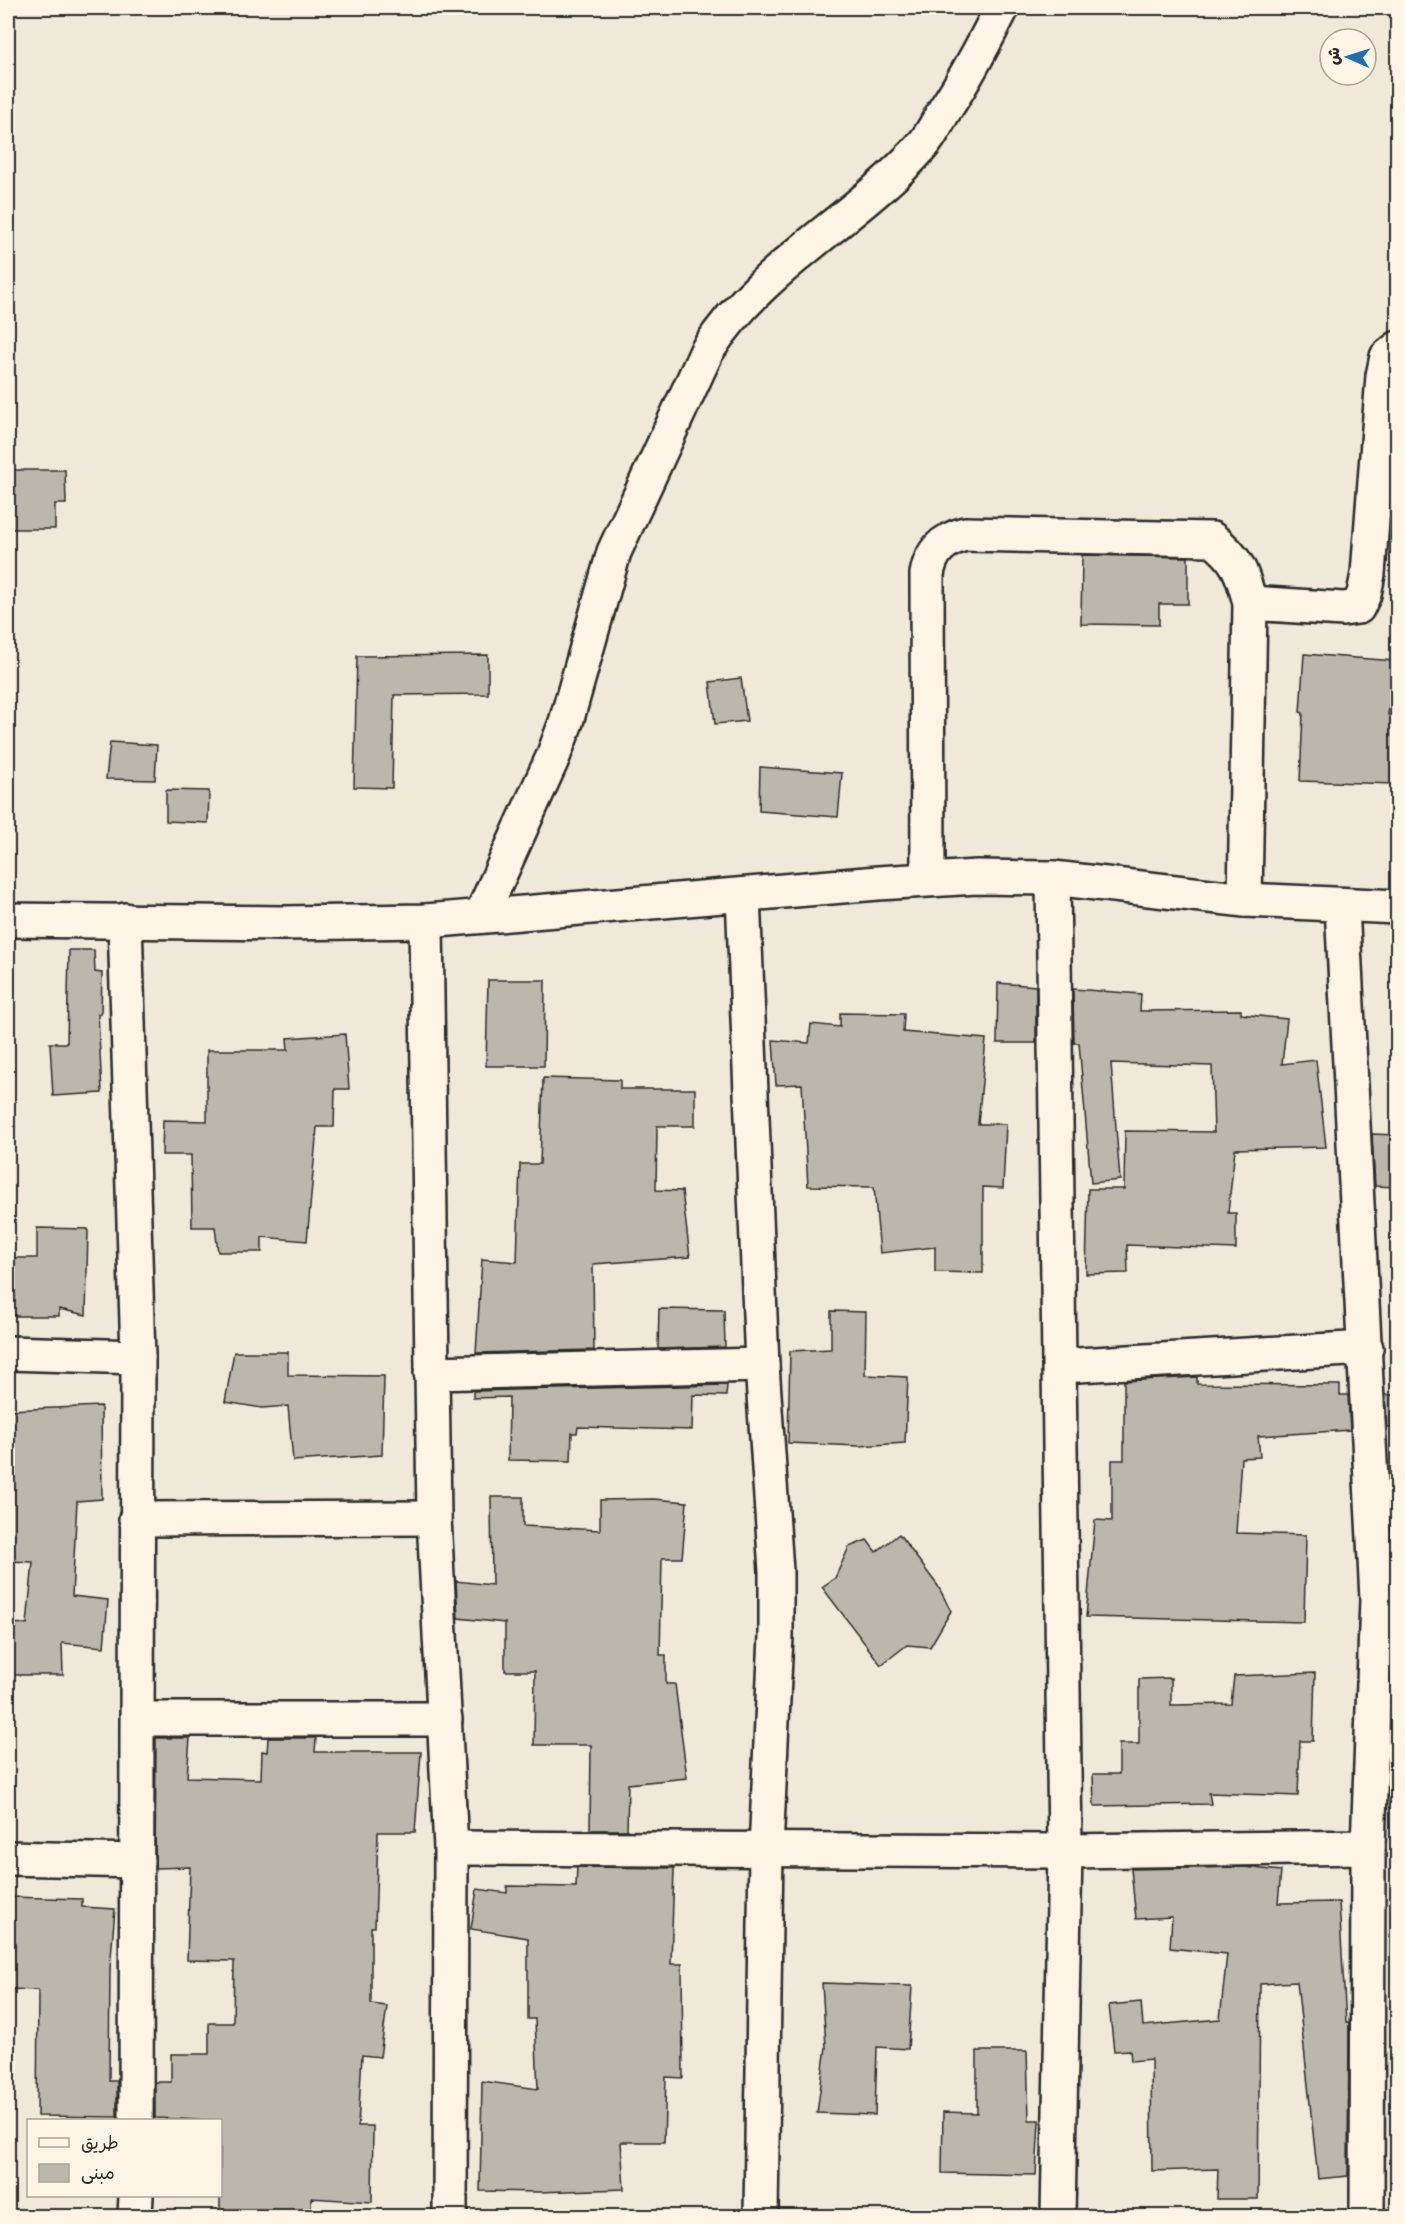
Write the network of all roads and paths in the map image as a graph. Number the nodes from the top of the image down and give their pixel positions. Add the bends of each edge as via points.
1 (1002, 8) edge
2 (1398, 348) edge
3 (1250, 603) junction
4 (1053, 878) junction
5 (928, 879) junction
6 (743, 896) junction
7 (1245, 900) junction
8 (1342, 906) junction
9 (1398, 907) edge
10 (481, 916) junction
11 (8, 920) edge
12 (125, 920) junction
13 (426, 921) junction
14 (1366, 1348) junction
15 (8, 1353) edge
16 (138, 1357) junction
17 (762, 1365) junction
18 (1060, 1366) junction
19 (431, 1373) junction
20 (434, 1518) junction
21 (136, 1519) junction
22 (1387, 1599) edge
23 (138, 1719) junction
24 (445, 1719) junction
25 (1368, 1846) junction
26 (451, 1848) junction
27 (766, 1849) junction
28 (1065, 1851) junction
29 (8, 1858) edge
30 (137, 1861) junction
31 (136, 2119) edge
32 (136, 2197) edge
33 (135, 2217) edge
34 (450, 2217) edge
35 (761, 2217) edge
36 (1058, 2217) edge
37 (1367, 2217) edge

1 - 10 street via 972,69 923,144 891,177 746,300 707,351 614,552 566,722
2 - 3 street via 1387,357 1383,376 1368,574 1358,608
3 - 5 street via 1241,569 1212,539 964,534 939,546 927,574
3 - 7 street
4 - 5 street
4 - 7 street
4 - 18 street
5 - 6 street
6 - 10 street
6 - 17 street
7 - 8 street
8 - 9 street
8 - 14 street
10 - 13 street
11 - 12 street
12 - 13 street
12 - 16 street
13 - 19 street
14 - 18 street
14 - 22 street
15 - 16 street
16 - 21 street
17 - 19 street
17 - 27 street via 776,1571
18 - 28 street
19 - 20 street
20 - 21 street
20 - 24 street
21 - 23 street
22 - 25 street
23 - 24 street
23 - 30 street
24 - 26 street
25 - 28 street
25 - 37 street
26 - 27 street
26 - 34 street
27 - 28 street
27 - 35 street
28 - 36 street
29 - 30 street
30 - 31 street
32 - 33 street

